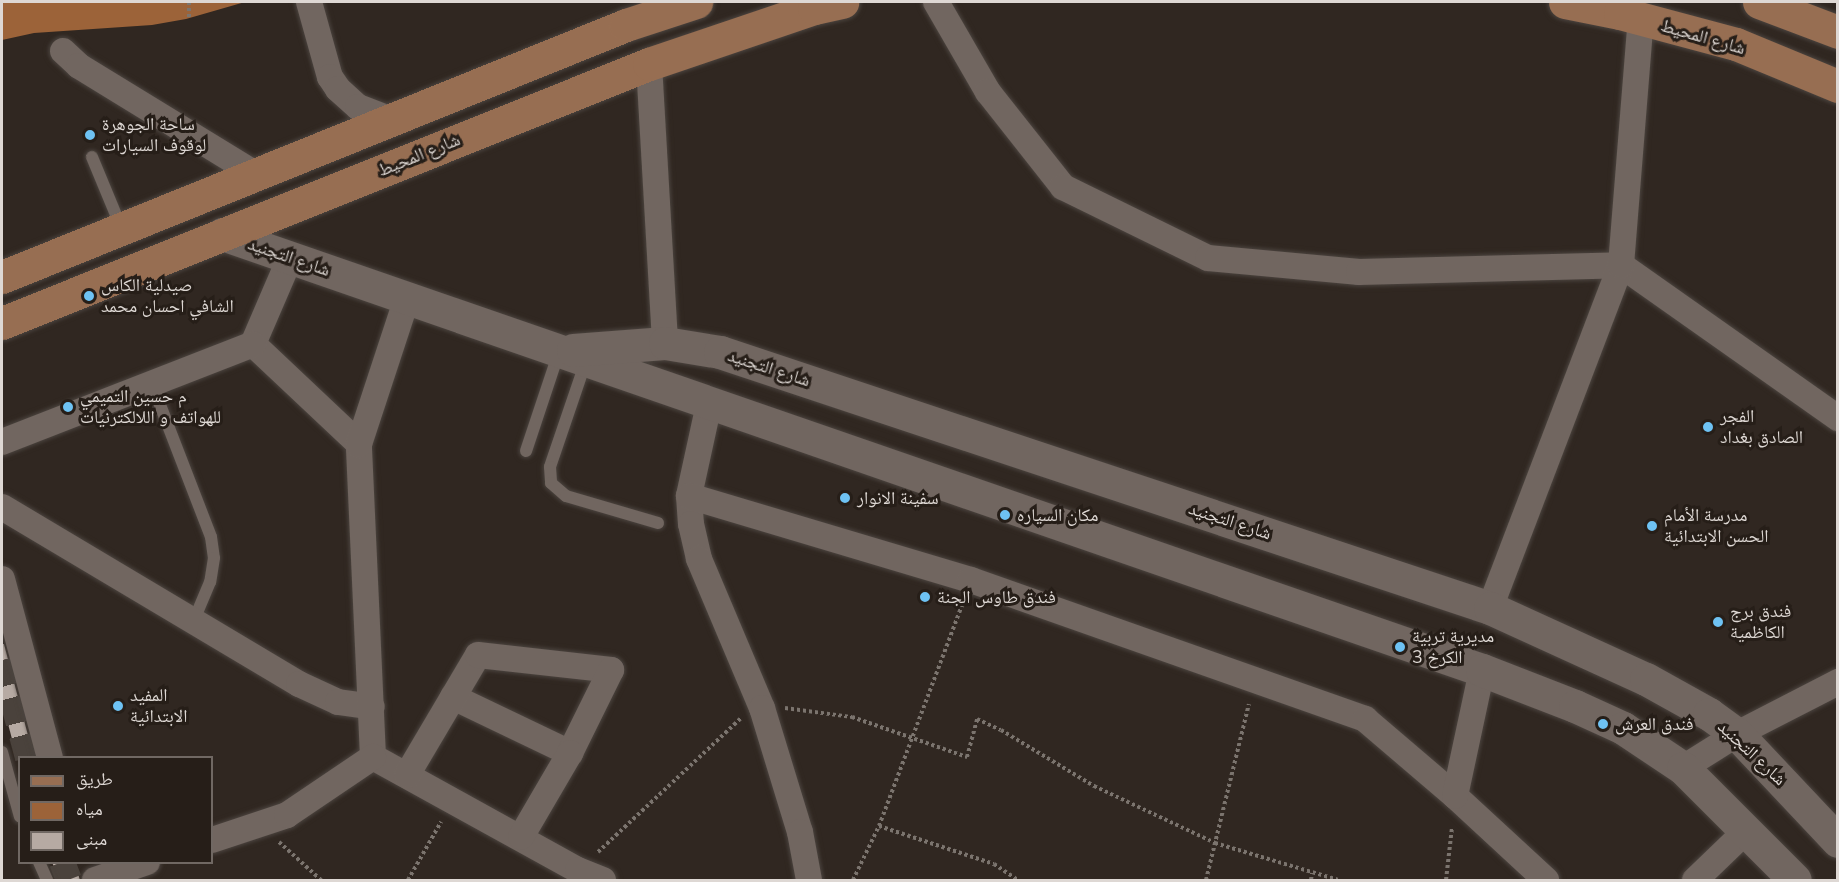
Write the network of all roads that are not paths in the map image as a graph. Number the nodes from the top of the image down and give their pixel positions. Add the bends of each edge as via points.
1 (309, 2) edge
2 (696, 2) edge
3 (842, 2) edge
4 (936, 2) edge
5 (1565, 2) edge
6 (1759, 2) edge
7 (1641, 19) junction
8 (1838, 32) edge
9 (63, 51) dead end
10 (649, 64) junction
11 (1835, 82) edge
12 (437, 101) junction
13 (388, 120) junction
14 (455, 141) junction
15 (92, 157) dead end
16 (402, 162) junction
17 (255, 174) junction
18 (121, 228) junction
19 (222, 234) junction
20 (290, 258) junction
21 (1621, 265) junction
22 (2, 277) edge
23 (407, 298) junction
24 (2, 323) edge
25 (665, 343) junction
26 (253, 344) junction
27 (573, 355) junction
28 (152, 384) junction
29 (709, 404) junction
30 (1838, 417) edge
31 (2, 442) edge
32 (359, 444) junction
33 (526, 451) dead end
34 (689, 496) junction
35 (2, 507) edge
36 (658, 523) dead end
37 (2, 579) edge
38 (1490, 608) junction
39 (195, 620) junction
40 (1482, 670) junction
41 (1838, 682) edge
42 (453, 697) junction
43 (372, 707) junction
44 (1737, 734) junction
45 (2, 752) edge
46 (570, 753) junction
47 (49, 756) edge
48 (373, 757) junction
49 (1683, 768) junction
50 (407, 776) junction
51 (1455, 796) junction
52 (18, 810) edge
53 (1747, 830) junction
54 (521, 837) junction
55 (213, 840) edge
56 (1838, 841) edge
57 (40, 864) edge
58 (88, 864) edge
59 (141, 864) edge
60 (47, 880) edge
61 (95, 880) edge
62 (603, 880) edge
63 (809, 880) edge
64 (1546, 880) edge
65 (1695, 880) edge
66 (1795, 880) edge

1 - 13 street via 330,77 338,89 358,106
2 - 12 main road via 626,25
3 - 10 main road, شارع المحيط
4 - 21 street via 988,92 1063,187 1208,258 1359,272
5 - 7 main road, شارع المحيط
6 - 8 main road
7 - 11 main road, شارع المحيط via 1737,44
7 - 21 street
9 - 17 street via 79,66
10 - 14 main road, شارع المحيط
10 - 25 street
12 - 13 main road
12 - 14 main road via 436,123
13 - 16 main road via 404,141
13 - 17 main road
14 - 16 main road, شارع المحيط
15 - 18 lane
16 - 19 main road, شارع المحيط
17 - 18 main road
18 - 22 main road
19 - 20 street, شارع التجنيد
19 - 24 main road, شارع المحيط
20 - 23 street, شارع التجنيد
20 - 26 street
21 - 30 street
21 - 38 street
23 - 27 street, شارع التجنيد
23 - 32 street
25 - 27 street, شارع التجنيد
25 - 38 street, شارع التجنيد via 720,352
26 - 28 street
26 - 32 street
27 - 29 street, شارع التجنيد
27 - 33 lane
27 - 36 lane via 550,467 551,483 566,496
28 - 31 street
28 - 39 lane via 211,537 214,558 210,582
29 - 34 street
29 - 40 street, شارع التجنيد
32 - 43 street
34 - 51 street via 971,580 1365,718
34 - 63 street via 699,559 762,708 800,832
35 - 39 street
37 - 47 street
38 - 44 street, شارع التجنيد via 1682,697
39 - 43 street via 299,684 338,702
40 - 49 street, شارع التجنيد via 1623,728
40 - 51 street
41 - 44 street
42 - 46 street
42 - 46 street via 478,655 611,670
42 - 50 street
43 - 48 street
44 - 49 street
44 - 56 street, شارع التجنيد
45 - 52 lane
46 - 54 street
48 - 50 street
48 - 55 street via 287,815
49 - 53 street, شارع التجنيد
50 - 54 street
51 - 64 street
53 - 65 street
53 - 66 street, شارع التجنيد
54 - 62 street
57 - 60 lane
58 - 61 street
59 - 61 street

